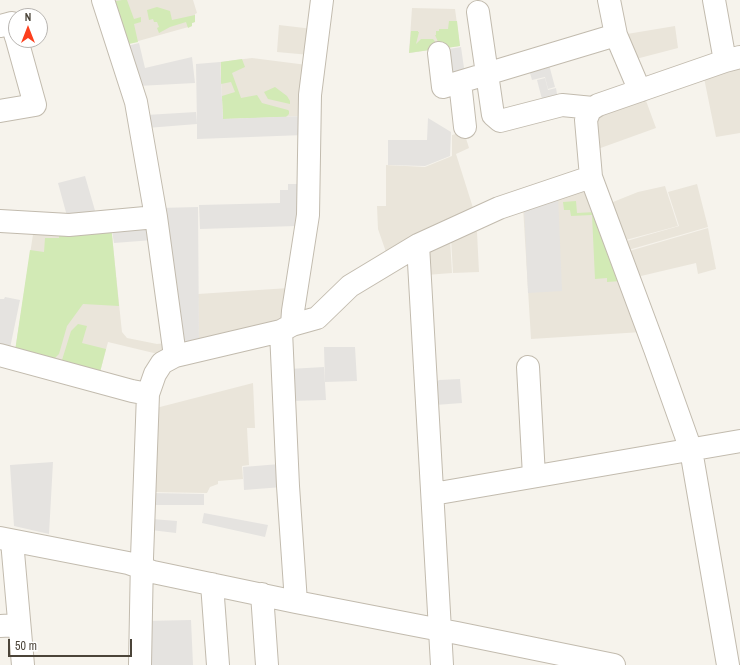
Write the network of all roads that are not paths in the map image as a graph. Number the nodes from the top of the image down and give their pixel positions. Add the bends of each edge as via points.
1 (103, 0) edge
2 (322, 0) edge
3 (609, 0) edge
4 (715, 0) edge
5 (478, 12) dead end
6 (616, 36) junction
7 (19, 48) edge
8 (439, 53) dead end
9 (732, 59) edge
10 (486, 75) junction
11 (460, 82) junction
12 (641, 90) junction
13 (593, 108) junction
14 (0, 111) edge
15 (465, 127) dead end
16 (591, 177) junction
17 (156, 217) junction
18 (0, 221) edge
19 (418, 245) junction
20 (287, 328) junction
21 (0, 355) edge
22 (175, 356) junction
23 (528, 367) dead end
24 (148, 394) junction
25 (740, 441) edge
26 (691, 450) junction
27 (534, 476) junction
28 (433, 494) junction
29 (6, 540) edge
30 (142, 568) junction
31 (212, 584) junction
32 (262, 594) junction
33 (296, 602) junction
34 (10, 626) edge
35 (440, 630) junction
36 (552, 658) edge
37 (23, 665) edge
38 (140, 665) edge
39 (218, 665) edge
40 (267, 665) edge
41 (442, 665) edge
42 (614, 665) edge
43 (728, 665) edge

1 - 17 street via 136,102
2 - 20 street via 310,95 308,215 293,310
3 - 6 street
4 - 9 street
5 - 10 street
6 - 10 street
6 - 12 street
7 - 14 street via 35,105
8 - 11 street via 443,87
9 - 12 street
10 - 11 street
10 - 13 street via 493,115 500,121 562,105
11 - 15 street
12 - 13 street
13 - 16 street via 586,120
16 - 19 street via 499,208
16 - 26 street
17 - 18 street via 69,224
17 - 22 street
19 - 20 street via 350,286 318,318
19 - 28 street
20 - 22 street
20 - 33 street via 288,486
21 - 24 street
22 - 24 street via 162,363
23 - 27 street
24 - 30 street
25 - 26 street
26 - 27 street
26 - 43 street
27 - 28 street
28 - 35 street
29 - 30 street via 128,563
29 - 34 street
30 - 31 street
30 - 38 street
31 - 32 street
31 - 39 street
32 - 33 street
32 - 40 street
33 - 35 street
34 - 37 street
35 - 36 street
35 - 41 street
36 - 42 street

